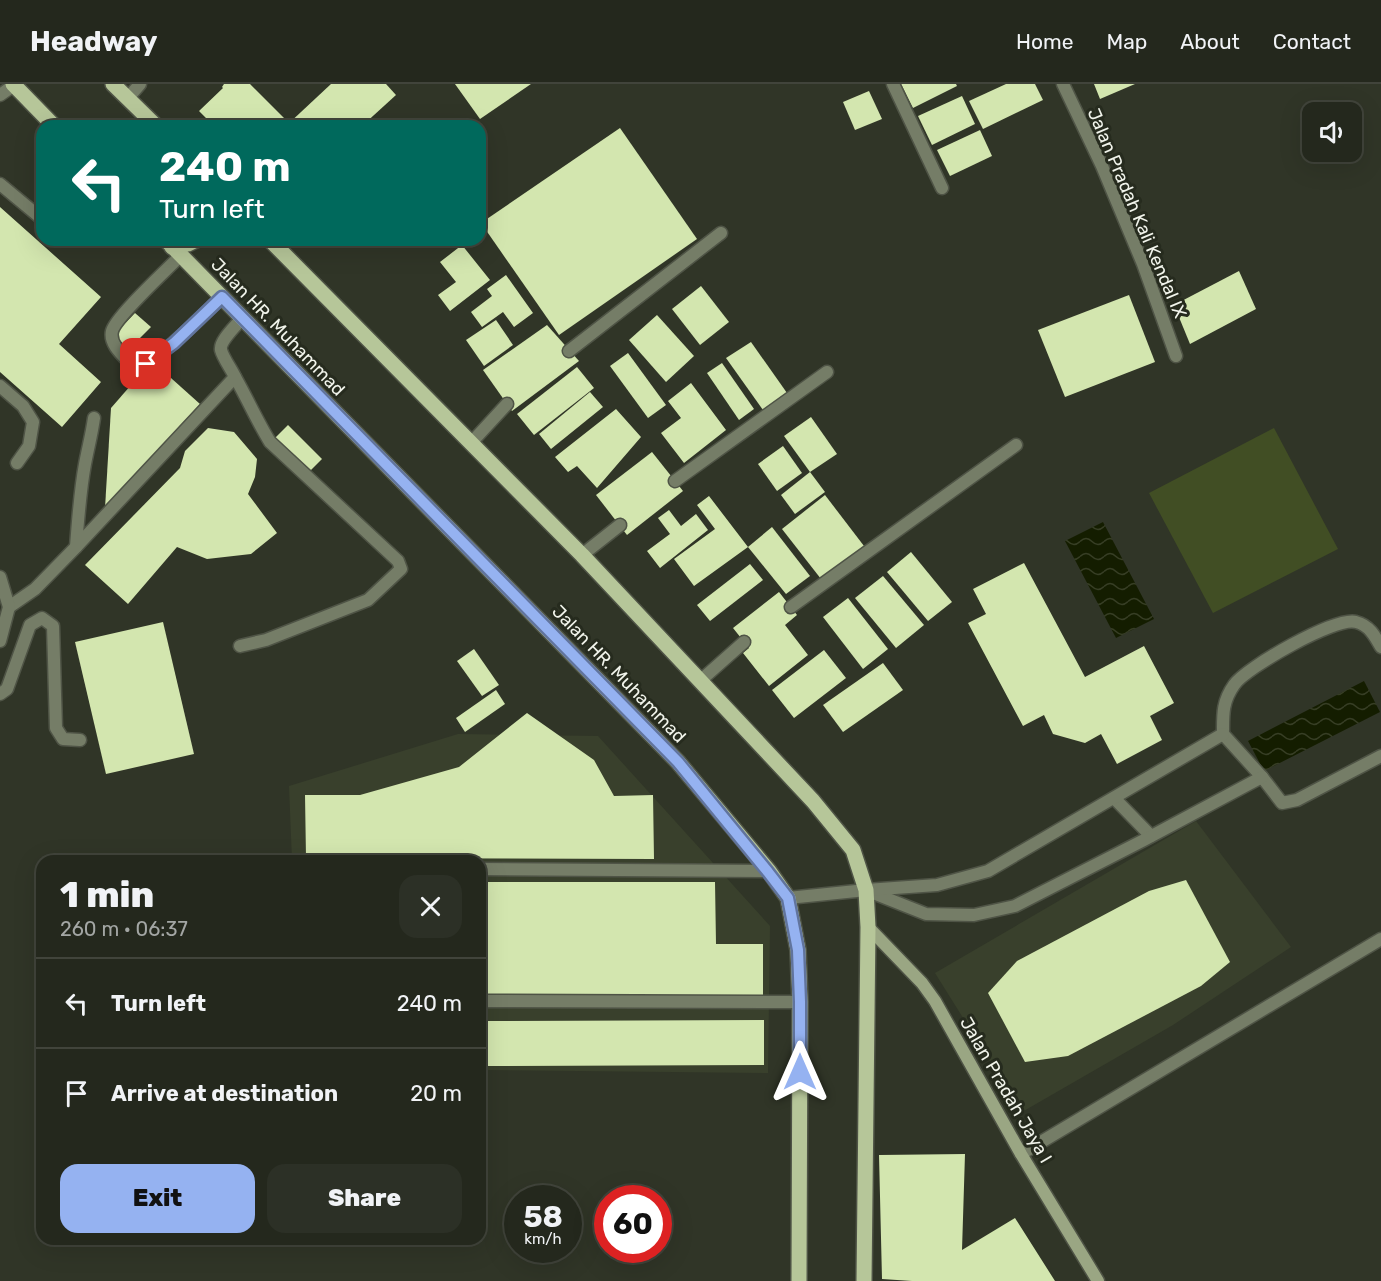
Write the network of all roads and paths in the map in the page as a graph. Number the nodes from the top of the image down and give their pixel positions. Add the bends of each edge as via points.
1 (113, 84) edge
2 (140, 84) edge
3 (893, 84) edge
4 (1063, 84) edge
5 (14, 85) edge
6 (0, 95) edge
7 (128, 98) junction
8 (48, 120) edge
9 (150, 120) edge
10 (0, 184) edge
11 (942, 188) dead end
12 (36, 214) edge
13 (722, 232) dead end
14 (276, 246) edge
15 (173, 247) edge
16 (222, 297) junction
17 (243, 318) junction
18 (569, 351) dead end
19 (1176, 356) dead end
20 (827, 372) dead end
21 (235, 377) junction
22 (0, 386) edge
23 (507, 404) dead end
24 (94, 418) dead end
25 (471, 443) junction
26 (1016, 446) dead end
27 (17, 463) dead end
28 (675, 481) dead end
29 (620, 525) dead end
30 (76, 547) junction
31 (582, 555) junction
32 (0, 577) edge
33 (9, 607) junction
34 (791, 607) dead end
35 (0, 641) edge
36 (744, 642) dead end
37 (240, 646) dead end
38 (1381, 647) edge
39 (700, 681) junction
40 (0, 694) edge
41 (1223, 734) junction
42 (80, 740) dead end
43 (1381, 756) edge
44 (1262, 777) junction
45 (1114, 798) junction
46 (1151, 836) junction
47 (486, 869) edge
48 (768, 872) junction
49 (866, 890) junction
50 (788, 898) junction
51 (868, 927) junction
52 (1381, 939) edge
53 (486, 1001) edge
54 (800, 1002) junction
55 (1021, 1154) junction
56 (799, 1281) edge
57 (864, 1281) edge
58 (1098, 1281) edge

1 - 7 main road
2 - 7 street
3 - 11 street
4 - 19 street, Jalan Pradah Kali Kendal IX via 1143,264
5 - 6 street
5 - 8 main road
7 - 9 main road
10 - 12 street
13 - 18 street
14 - 25 main road
15 - 16 main road, Jalan HR. Muhammad
15 - 16 street via 112,330 119,352 129,362 146,364
16 - 17 main road, Jalan HR. Muhammad
17 - 21 street via 221,350
17 - 48 main road, Jalan HR. Muhammad via 678,762
20 - 28 street
21 - 30 street
21 - 37 street via 270,442 401,566 368,600 266,640
22 - 27 street via 23,406 33,422 29,446
23 - 25 street
24 - 30 street
25 - 31 main road
26 - 34 street
29 - 31 street
30 - 33 street via 35,589
31 - 39 main road
32 - 33 street
33 - 35 street
36 - 39 street
38 - 41 street via 1371,630 1354,621 1335,624 1294,643 1234,684 1222,709
39 - 49 main road via 854,850
40 - 42 street via 7,689 30,625 42,618 53,626 56,728 63,739
41 - 44 street
41 - 45 street
43 - 44 street via 1297,800 1282,803
44 - 46 street
45 - 46 street
45 - 49 street via 988,871 936,885
46 - 49 street via 1015,906 975,915 926,914
47 - 48 street
48 - 50 main road, Jalan HR. Muhammad
49 - 50 street
49 - 51 main road
50 - 54 main road, Jalan HR. Muhammad via 798,950
51 - 55 street, Jalan Pradah Jaya I via 935,1001
51 - 57 main road
52 - 55 street
53 - 54 street
54 - 56 main road, Jalan HR. Muhammad
55 - 58 street, Jalan Pradah Jaya I

